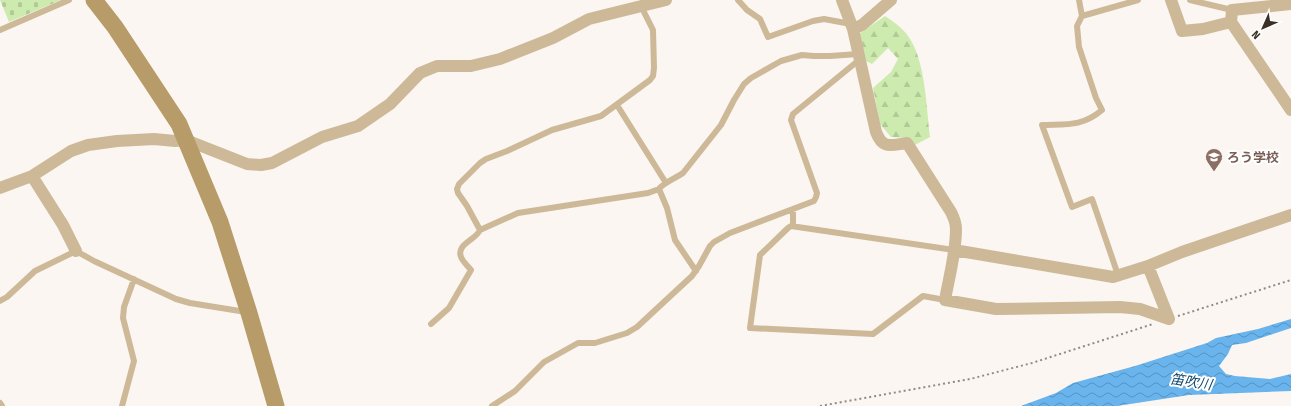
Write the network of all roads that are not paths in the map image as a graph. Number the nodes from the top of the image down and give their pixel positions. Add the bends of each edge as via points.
1 (68, 0) edge
2 (94, 0) edge
3 (666, 0) edge
4 (738, 0) edge
5 (842, 0) edge
6 (891, 0) edge
7 (1079, 0) edge
8 (1138, 0) edge
9 (1171, 0) edge
10 (1190, 0) edge
11 (1291, 4) edge
12 (641, 6) junction
13 (1082, 16) junction
14 (1231, 16) junction
15 (852, 26) junction
16 (0, 30) edge
17 (858, 57) junction
18 (617, 105) junction
19 (1291, 110) edge
20 (186, 140) junction
21 (32, 176) junction
22 (666, 183) junction
23 (0, 188) edge
24 (659, 189) junction
25 (794, 209) junction
26 (1291, 215) edge
27 (793, 226) junction
28 (480, 230) junction
29 (954, 250) junction
30 (76, 251) junction
31 (1148, 266) junction
32 (696, 271) junction
33 (1118, 275) junction
34 (134, 279) junction
35 (944, 300) junction
36 (0, 301) edge
37 (250, 313) junction
38 (431, 324) dead end
39 (0, 403) edge
40 (2, 406) edge
41 (122, 406) edge
42 (276, 406) edge
43 (492, 406) edge

1 - 16 lane
2 - 20 street via 160,94
3 - 12 street
4 - 15 lane via 760,19 768,36 824,19
5 - 15 street
6 - 15 street via 862,25
7 - 13 lane
8 - 13 lane
9 - 14 street via 1182,31 1203,29
10 - 14 lane
11 - 14 street
12 - 18 lane via 653,30 653,76
12 - 20 street via 589,19 553,38 500,59 472,66 437,66 420,74 390,104 358,126 322,137 272,162 261,165 247,164
13 - 33 lane via 1077,26 1079,48 1102,110 1093,118 1076,124 1042,125 1072,207 1092,199
14 - 19 street
15 - 17 street
17 - 22 lane via 802,55 781,61 751,78 744,84 721,125 683,173
17 - 25 lane via 794,114 791,120 817,193 814,201
17 - 29 street via 879,140 888,145 907,143 955,221
18 - 22 lane
18 - 28 lane via 601,116 552,130 480,163 457,189
20 - 21 street via 124,140 88,145 72,151
20 - 37 street via 220,222
21 - 23 street
21 - 30 street
22 - 24 lane
24 - 28 lane via 648,193 518,212
24 - 32 lane via 675,240
25 - 27 lane
25 - 32 lane via 730,233 714,242
26 - 31 street
27 - 29 lane
27 - 35 lane via 760,255 750,328 873,334 923,296
28 - 38 lane via 474,238 464,244 461,251 461,256 471,270 449,308
29 - 33 street via 1113,277
29 - 35 street
30 - 34 lane
30 - 36 lane via 35,271
31 - 33 street
31 - 35 street via 1169,319 1140,309 1120,307 996,309
32 - 43 lane via 637,328 595,343 578,343 544,362 515,391
34 - 37 lane via 176,299
34 - 41 lane via 124,307 123,318 134,361
37 - 42 street
39 - 40 lane

